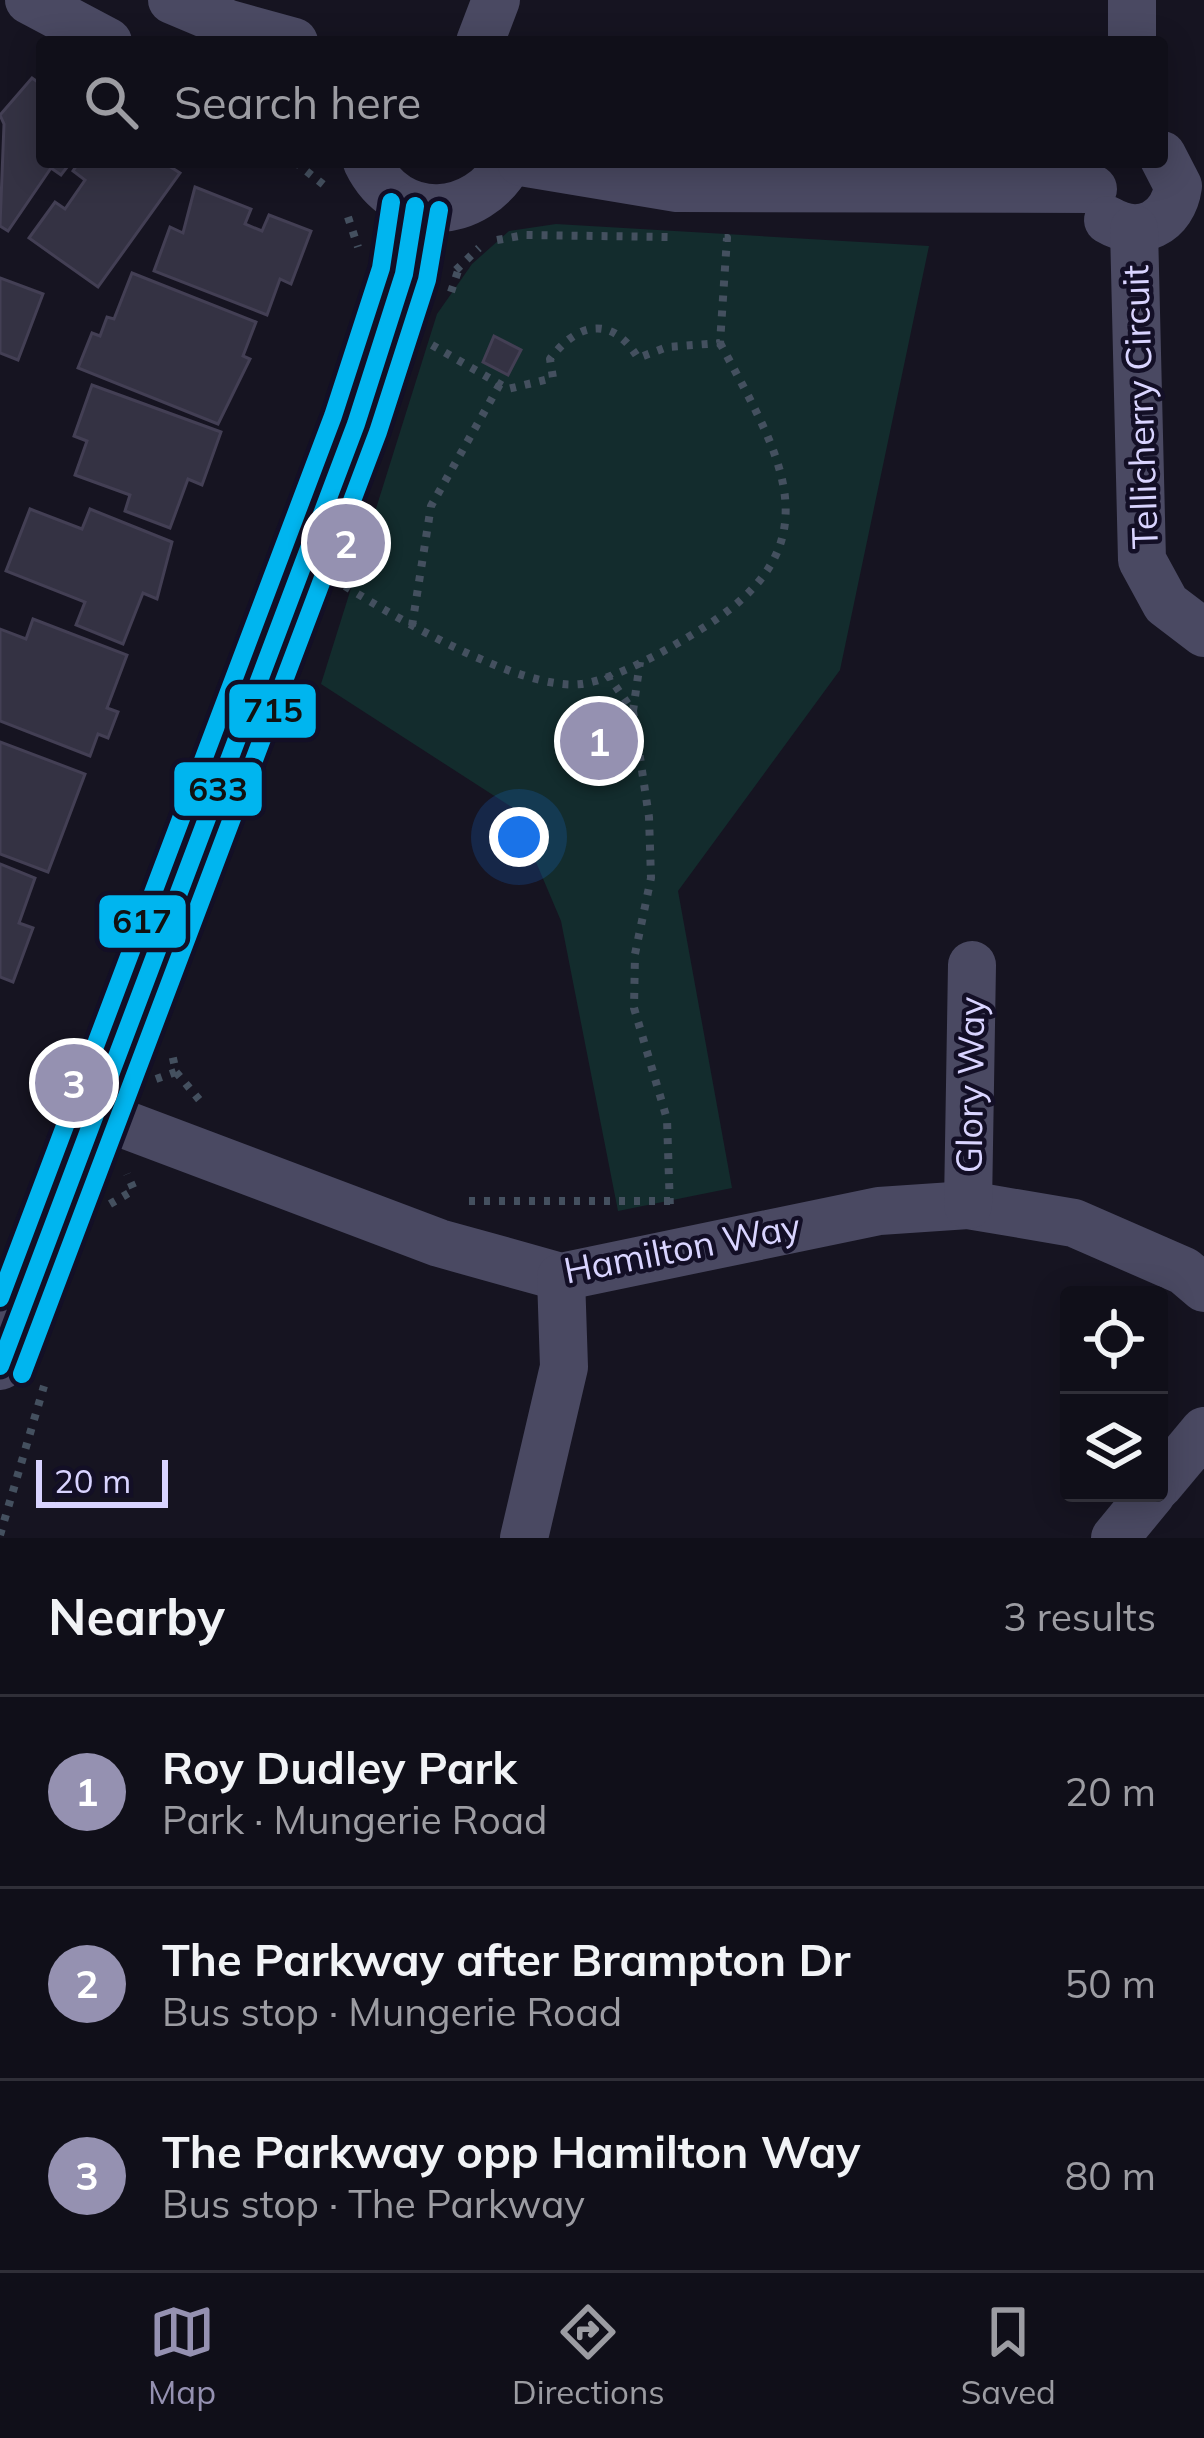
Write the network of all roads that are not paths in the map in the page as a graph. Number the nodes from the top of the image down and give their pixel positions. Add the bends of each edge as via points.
1 (29, 0) edge
2 (172, 0) edge
3 (496, 0) edge
4 (1132, 0) edge
5 (97, 36) edge
6 (272, 36) edge
7 (482, 36) edge
8 (1132, 36) edge
9 (369, 168) edge
10 (506, 168) edge
11 (557, 168) edge
12 (1097, 176) edge
13 (1181, 176) edge
14 (411, 227) junction
15 (1134, 229) junction
16 (1204, 633) edge
17 (972, 965) dead end
18 (97, 1114) junction
19 (968, 1205) junction
20 (561, 1277) junction
21 (1204, 1288) edge
22 (0, 1366) edge
23 (1204, 1432) edge
24 (1168, 1474) edge
25 (1145, 1502) edge
26 (524, 1538) edge
27 (1115, 1538) edge

1 - 5 street
2 - 6 street
3 - 7 street
4 - 8 street
9 - 14 street
10 - 14 street via 461,207
11 - 12 street via 676,188
12 - 15 street via 1110,222
13 - 15 street via 1160,222
14 - 18 street via 356,424
15 - 16 street, Tellicherry Circuit via 1142,560 1166,604
17 - 19 street, Glory Way
18 - 20 street, Hamilton Way via 439,1243
18 - 22 street
19 - 20 street, Hamilton Way via 879,1211
19 - 21 street, Hamilton Way via 1074,1223 1184,1271
20 - 26 street via 564,1367
23 - 24 street
25 - 27 street

